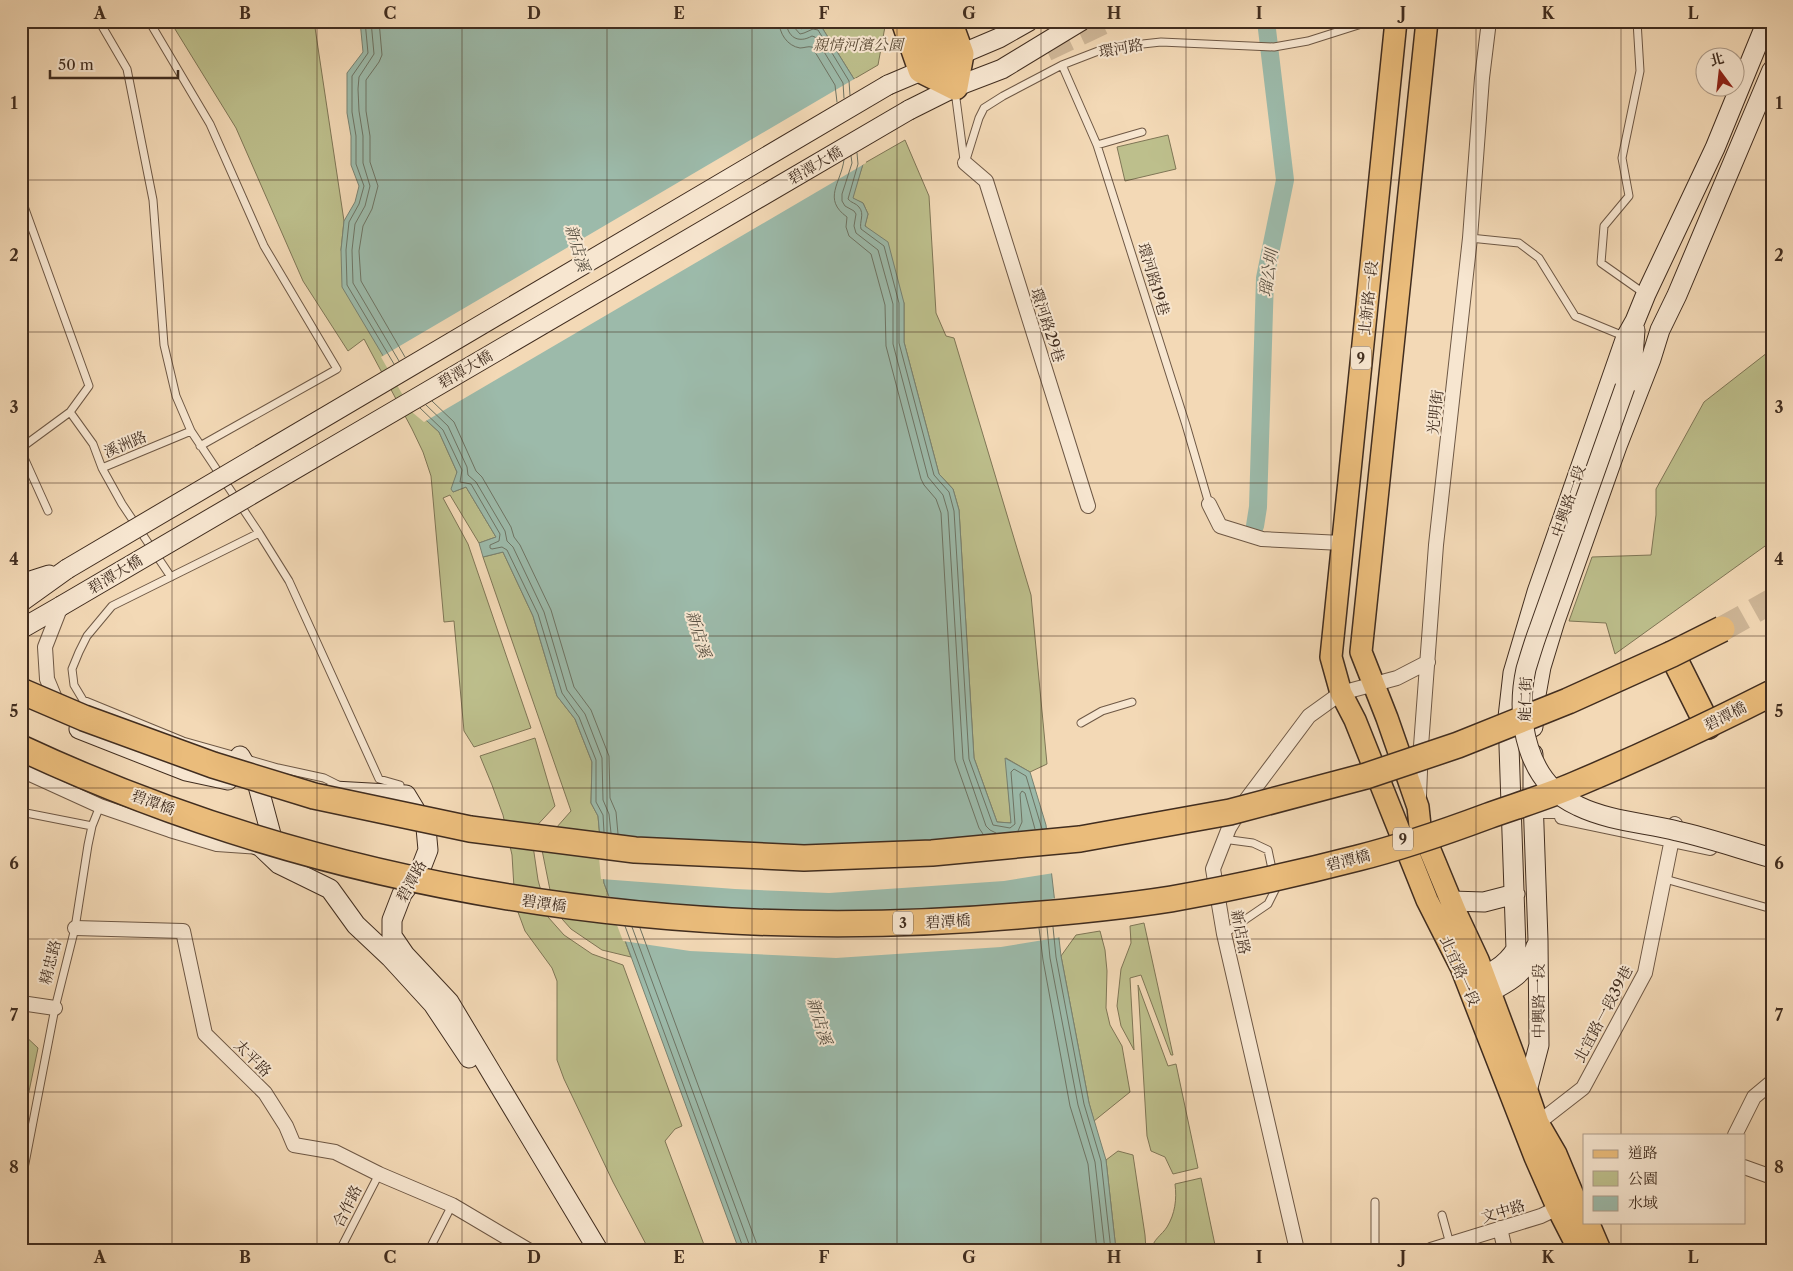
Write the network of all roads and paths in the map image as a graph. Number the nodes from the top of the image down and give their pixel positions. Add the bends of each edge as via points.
1 (98, 21) edge
2 (149, 21) edge
3 (904, 21) edge
4 (930, 21) edge
5 (950, 21) edge
6 (1029, 21) edge
7 (1081, 21) edge
8 (1372, 21) edge
9 (1396, 21) edge
10 (1427, 21) edge
11 (1489, 21) edge
12 (1637, 21) edge
13 (1767, 21) edge
14 (942, 61) junction
15 (1062, 65) junction
16 (1772, 70) edge
17 (955, 87) junction
18 (1142, 132) dead end
19 (1097, 145) junction
20 (965, 163) junction
21 (21, 198) edge
22 (1470, 238) junction
23 (1646, 294) junction
24 (1631, 329) junction
25 (1660, 330) junction
26 (1624, 387) junction
27 (70, 412) junction
28 (191, 431) junction
29 (200, 446) junction
30 (21, 449) edge
31 (102, 468) junction
32 (1209, 504) joint
33 (1088, 506) dead end
34 (48, 511) dead end
35 (259, 533) junction
36 (1342, 543) junction
37 (67, 569) junction
38 (171, 577) junction
39 (21, 584) edge
40 (21, 602) edge
41 (61, 606) junction
42 (1722, 629) tunnel mouth
43 (21, 630) edge
44 (1672, 654) junction
45 (1428, 662) junction
46 (1374, 685) junction
47 (21, 691) edge
48 (1341, 693) junction
49 (1772, 693) edge
50 (21, 701) edge
51 (1132, 702) dead end
52 (65, 723) junction
53 (1081, 723) dead end
54 (1708, 726) junction
55 (21, 736) edge
56 (21, 748) edge
57 (240, 756) junction
58 (21, 770) edge
59 (400, 785) dead end
60 (258, 786) junction
61 (354, 792) junction
62 (100, 806) junction
63 (1418, 807) junction
64 (1538, 811) junction
65 (21, 812) edge
66 (1512, 812) junction
67 (1675, 824) junction
68 (92, 826) junction
69 (1224, 839) junction
70 (1672, 840) junction
71 (261, 847) junction
72 (1772, 858) edge
73 (279, 864) junction
74 (1772, 865) edge
75 (1665, 879) junction
76 (1515, 894) junction
77 (1451, 901) junction
78 (1772, 909) edge
79 (76, 928) junction
80 (1224, 934) junction
81 (1538, 940) junction
82 (1479, 988) junction
83 (21, 1004) edge
84 (55, 1008) junction
85 (1772, 1082) edge
86 (1527, 1091) junction
87 (1538, 1123) junction
88 (1736, 1134) edge
89 (1746, 1168) edge
90 (379, 1174) junction
91 (1772, 1177) edge
92 (21, 1184) edge
93 (1772, 1188) edge
94 (1772, 1191) edge
95 (1375, 1202) dead end
96 (452, 1205) junction
97 (1575, 1207) edge
98 (1442, 1215) dead end
99 (1589, 1224) edge
100 (1500, 1228) junction
101 (1450, 1244) junction
102 (340, 1250) edge
103 (429, 1250) edge
104 (528, 1250) edge
105 (583, 1250) edge
106 (598, 1250) edge
107 (1297, 1250) edge
108 (1375, 1250) edge
109 (1431, 1250) edge
110 (1505, 1250) edge
111 (1578, 1250) edge
112 (1600, 1250) edge

1 - 28 lane via 127,70 153,200 164,345 176,396
2 - 29 lane via 210,124 264,246 337,369
3 - 14 highway
4 - 14 highway
5 - 14 highway
6 - 14 street, 碧潭大橋 via 999,38
7 - 17 street, 碧潭大橋 via 1002,69
8 - 15 lane, 環河路 via 1308,41 1274,47 1162,42 1106,48
9 - 36 main road, 北新路一段 / 9
10 - 46 main road, 北新路一段 / 9 via 1361,652
11 - 22 street, 光明街
12 - 23 lane via 1640,70 1622,158 1629,196 1604,226 1601,263
13 - 23 street, 中興路一段 via 1715,148
14 - 17 highway
14 - 17 highway
14 - 37 street, 碧潭大橋, bridge via 888,85
15 - 19 lane, 環河路19巷
15 - 20 lane, 環河路 via 984,108
16 - 25 street, 中興路一段
17 - 20 lane
17 - 41 street, 碧潭大橋, bridge via 909,110
18 - 19 lane
19 - 32 lane, 環河路19巷
20 - 33 street, 環河路29巷 via 986,180
21 - 27 lane via 89,386
22 - 24 lane via 1519,243 1539,258 1575,316
22 - 45 street, 光明街 via 1436,545
23 - 24 street, 中興路一段
24 - 26 street via 1633,357
24 - 66 street, 中興路一段 via 1537,592 1513,673 1508,717
25 - 26 street
25 - 64 street, 中興路一段 via 1541,667 1534,706
26 - 72 street, 能仁街, bridge via 1526,669 1522,707 1530,750 1539,774 1555,792 1578,806
27 - 30 lane
27 - 31 lane, 溪洲路 via 93,444
28 - 29 lane
28 - 31 lane, 溪洲路
29 - 35 lane
30 - 34 lane
31 - 38 lane
32 - 36 street via 1220,526 1246,535 1262,539
35 - 38 lane
35 - 59 lane via 290,581 379,779
36 - 48 main road, 北新路一段 / 9 via 1331,657
37 - 39 street
37 - 40 street
38 - 57 lane via 106,612 79,652 72,669 74,685 83,700 183,741
41 - 43 street, 碧潭大橋
41 - 52 street via 45,647 47,679
42 - 44 highway, bridge
44 - 47 highway, bridge via 1568,701 1458,745 1366,776 1230,812 1080,839 932,853 804,858 635,850 470,829 314,796 212,765
44 - 54 highway
45 - 46 street, 新店路 via 1397,678
45 - 63 street, 光明街
46 - 48 street, 新店路
46 - 63 main road, 北宜路一段 / 9
48 - 69 street, 新店路 via 1309,716 1246,800
48 - 82 main road, 北宜路一段 / 9 via 1366,745 1427,900 1461,967
49 - 54 highway, 碧潭橋 / 3, bridge
50 - 52 street, 碧潭路
51 - 53 lane via 1102,711
52 - 60 street, 碧潭路 via 186,771
54 - 56 highway, 碧潭橋 / 3, bridge via 1570,787 1433,836 1359,858 1257,882 1170,899 1071,911 948,922 818,924 648,916 522,900 398,876 260,840 143,800
55 - 71 street via 92,768 173,798
57 - 60 street
57 - 61 lane via 324,778
58 - 62 street
60 - 61 street, 碧潭路
60 - 73 street
61 - 106 street, 碧潭路 via 406,795 426,828 428,850 421,868 402,894 392,920 392,936 405,955 449,1002
62 - 68 lane, 精忠路
62 - 71 street via 217,844
63 - 77 main road, 北宜路一段 / 9 via 1420,826
64 - 66 street
64 - 67 street via 1612,811
64 - 70 street
64 - 81 street, 中興路一段
65 - 68 lane
66 - 76 street, 中興路一段
67 - 70 street, 北宜路一段39巷
67 - 74 street via 1706,832
68 - 79 lane, 精忠路
69 - 80 street, 新店路 via 1213,868
69 - 80 lane via 1253,843 1268,850 1276,888 1268,904
70 - 74 street
70 - 75 street, 北宜路一段39巷
71 - 73 street
73 - 105 street via 330,889 356,925 433,1004 509,1118
75 - 78 lane
75 - 87 street, 北宜路一段39巷 via 1645,973 1583,1088
76 - 77 street via 1484,902
76 - 82 street, 中興路一段 via 1516,949 1510,959
77 - 82 main road, 北宜路一段 / 9 via 1478,960
79 - 84 lane, 精忠路
79 - 90 street, 太平路 via 183,931 205,1034 265,1093 286,1126 294,1146 335,1152
80 - 107 street, 新店路
81 - 82 street, 中興路一段 via 1524,970 1507,983
81 - 86 street, 中興路一段 via 1538,1045
82 - 86 main road, 北宜路一段 / 9
82 - 97 main road, 北宜路一段 / 9 via 1517,1112
83 - 84 street
84 - 92 lane, 精忠路
85 - 88 street via 1754,1097
86 - 87 main road, 北宜路一段 / 9
87 - 97 main road, 北宜路一段 / 9 via 1556,1154
89 - 91 street
90 - 96 street, 太平路
90 - 102 lane, 合作路
93 - 94 lane
95 - 108 lane
96 - 103 lane
96 - 104 street, 太平路
97 - 100 street, 文中路
97 - 111 main road, 北宜路一段 / 9
98 - 101 lane
99 - 112 main road
100 - 101 street, 文中路
100 - 110 street
101 - 109 street, 文中路

